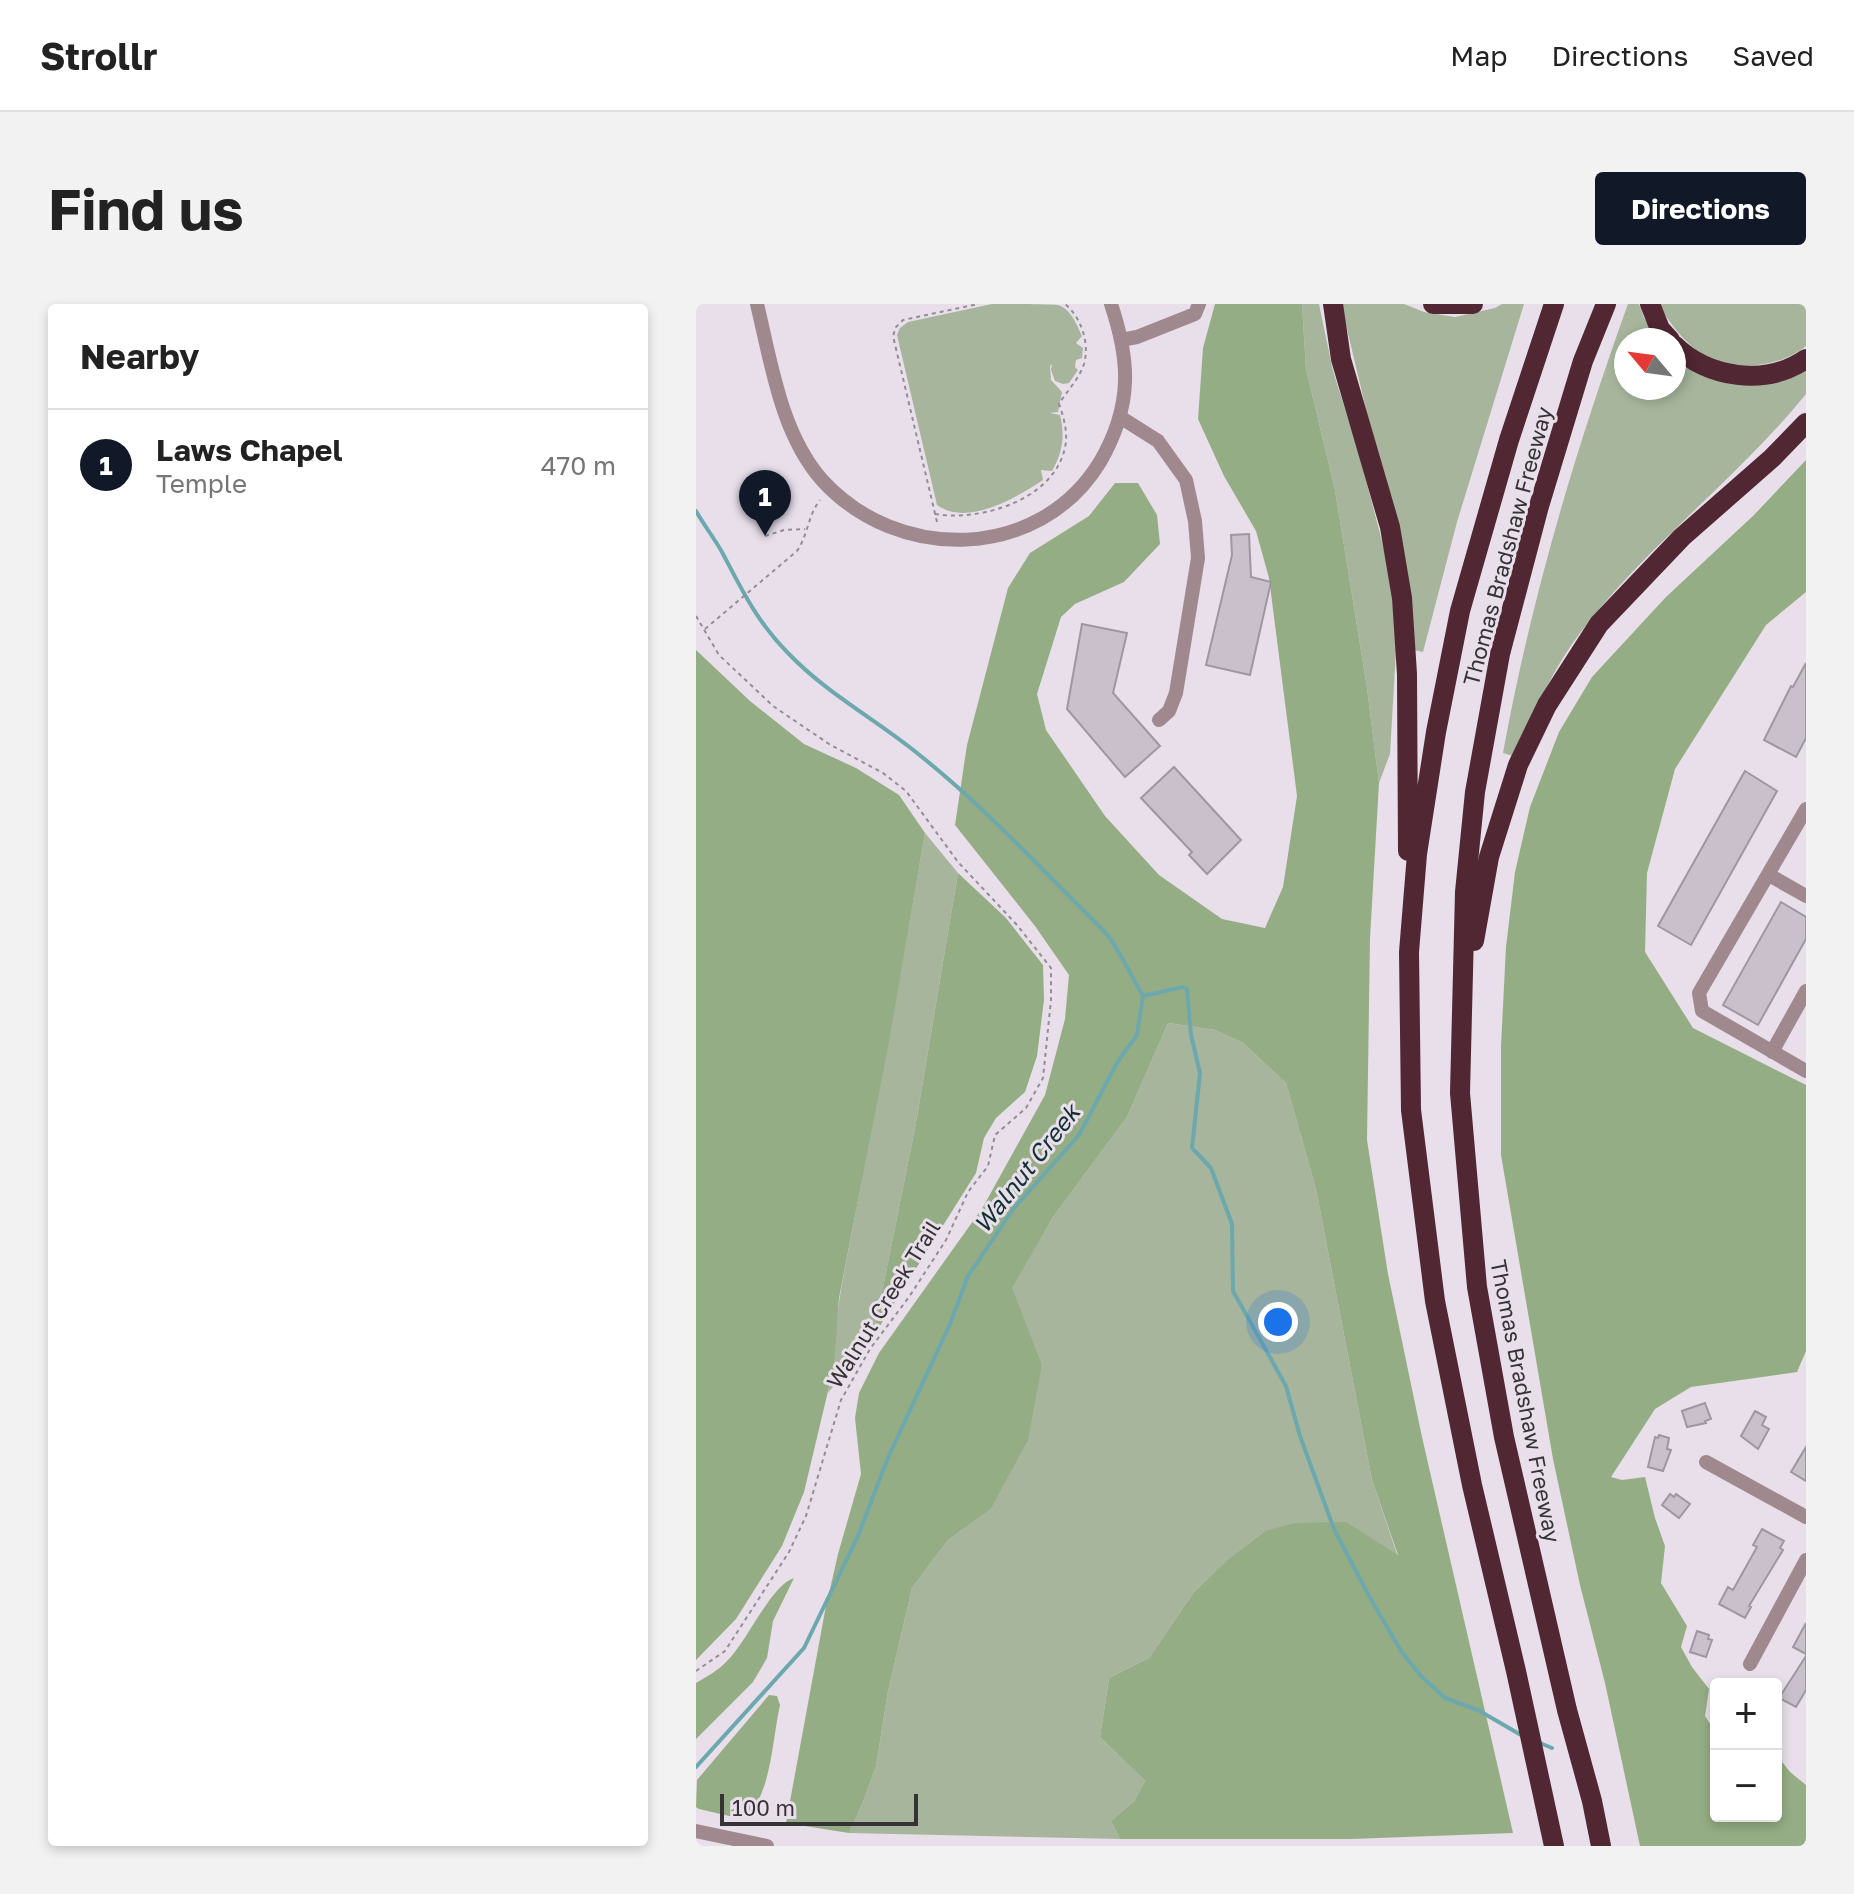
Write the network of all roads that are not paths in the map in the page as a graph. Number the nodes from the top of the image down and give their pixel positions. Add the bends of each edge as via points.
1 (757, 304) edge
2 (1111, 304) edge
3 (1199, 304) edge
4 (1333, 304) edge
5 (1433, 304) edge
6 (1473, 304) edge
7 (1554, 304) edge
8 (1606, 304) edge
9 (1650, 304) edge
10 (1660, 328) edge
11 (1121, 340) junction
12 (1686, 355) edge
13 (1806, 359) edge
14 (1120, 417) junction
15 (1806, 423) edge
16 (1159, 720) dead end
17 (1806, 809) edge
18 (1769, 875) junction
19 (1806, 896) edge
20 (1409, 952) junction
21 (1806, 991) edge
22 (1461, 1016) junction
23 (1772, 1052) junction
24 (1806, 1071) edge
25 (1706, 1462) dead end
26 (1806, 1517) edge
27 (1806, 1560) edge
28 (1750, 1664) dead end
29 (696, 1831) edge
30 (767, 1846) edge
31 (1554, 1846) edge
32 (1601, 1846) edge

1 - 14 street via 782,400 806,458 863,514 908,534 931,540 986,539 1045,518 1093,472
2 - 11 street
3 - 11 street via 1195,314
4 - 20 highway via 1341,359 1390,527 1402,598
5 - 6 highway
7 - 20 highway, Thomas Bradshaw Freeway via 1460,611 1417,854
8 - 22 highway, Thomas Bradshaw Freeway via 1539,506 1500,654 1475,792
9 - 10 highway
11 - 14 street via 1125,382
12 - 13 highway via 1712,370 1736,375 1767,374
14 - 16 street via 1158,441 1186,480 1195,521 1198,558 1176,693
15 - 22 highway via 1682,537 1599,624 1547,705 1518,765 1489,857
17 - 18 street
18 - 19 street
18 - 23 street via 1699,993 1702,1011
20 - 31 highway, Thomas Bradshaw Freeway via 1411,1110 1435,1301
21 - 23 street
22 - 32 highway, Thomas Bradshaw Freeway via 1460,1093 1477,1287 1504,1437
23 - 24 street
25 - 26 street
27 - 28 street
29 - 30 street

